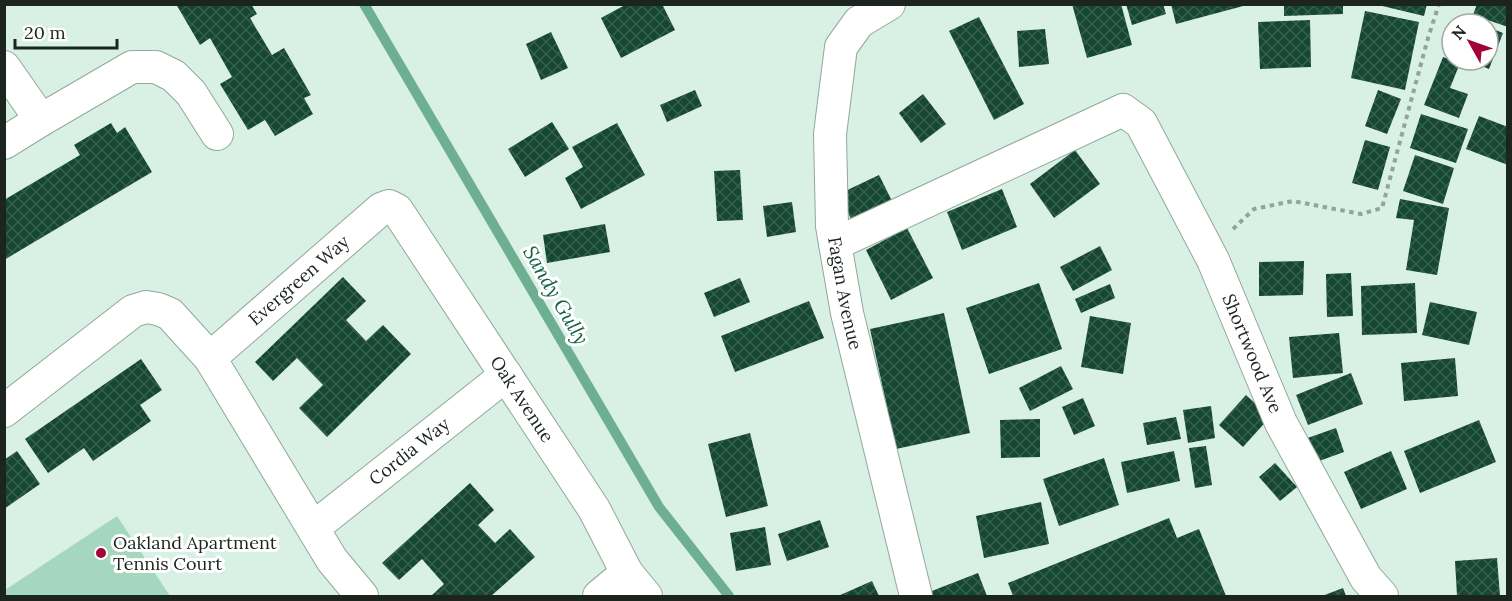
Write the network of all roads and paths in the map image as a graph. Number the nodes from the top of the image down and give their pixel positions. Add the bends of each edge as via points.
1 (889, 4) edge
2 (1439, 4) edge
3 (4, 67) edge
4 (41, 120) junction
5 (217, 134) dead end
6 (4, 143) edge
7 (389, 206) joint
8 (835, 244) junction
9 (1213, 260) junction
10 (210, 358) junction
11 (506, 375) junction
12 (4, 411) edge
13 (313, 528) junction
14 (627, 573) junction
15 (362, 597) edge
16 (599, 597) edge
17 (646, 597) edge
18 (916, 597) edge
19 (1382, 597) edge

1 - 8 street, Fagan Avenue via 859,22 841,47 830,134
2 - 9 path via 1382,208 1361,214 1293,201 1254,209 1223,238
3 - 4 street
4 - 5 street via 132,67 156,67 174,76 191,93
4 - 6 street
7 - 10 street, Evergreen Way
7 - 11 street, Oak Avenue via 397,210
8 - 9 street, Shortwood Ave via 1123,110 1141,123
8 - 18 street, Fagan Avenue via 847,313
9 - 19 street, Shortwood Ave via 1281,423 1366,578
10 - 12 street via 170,314 146,308 133,311
10 - 13 street
11 - 13 street, Cordia Way
11 - 14 street, Oak Avenue via 594,509
13 - 15 street via 332,560
14 - 16 street
14 - 17 street, Oak Avenue

